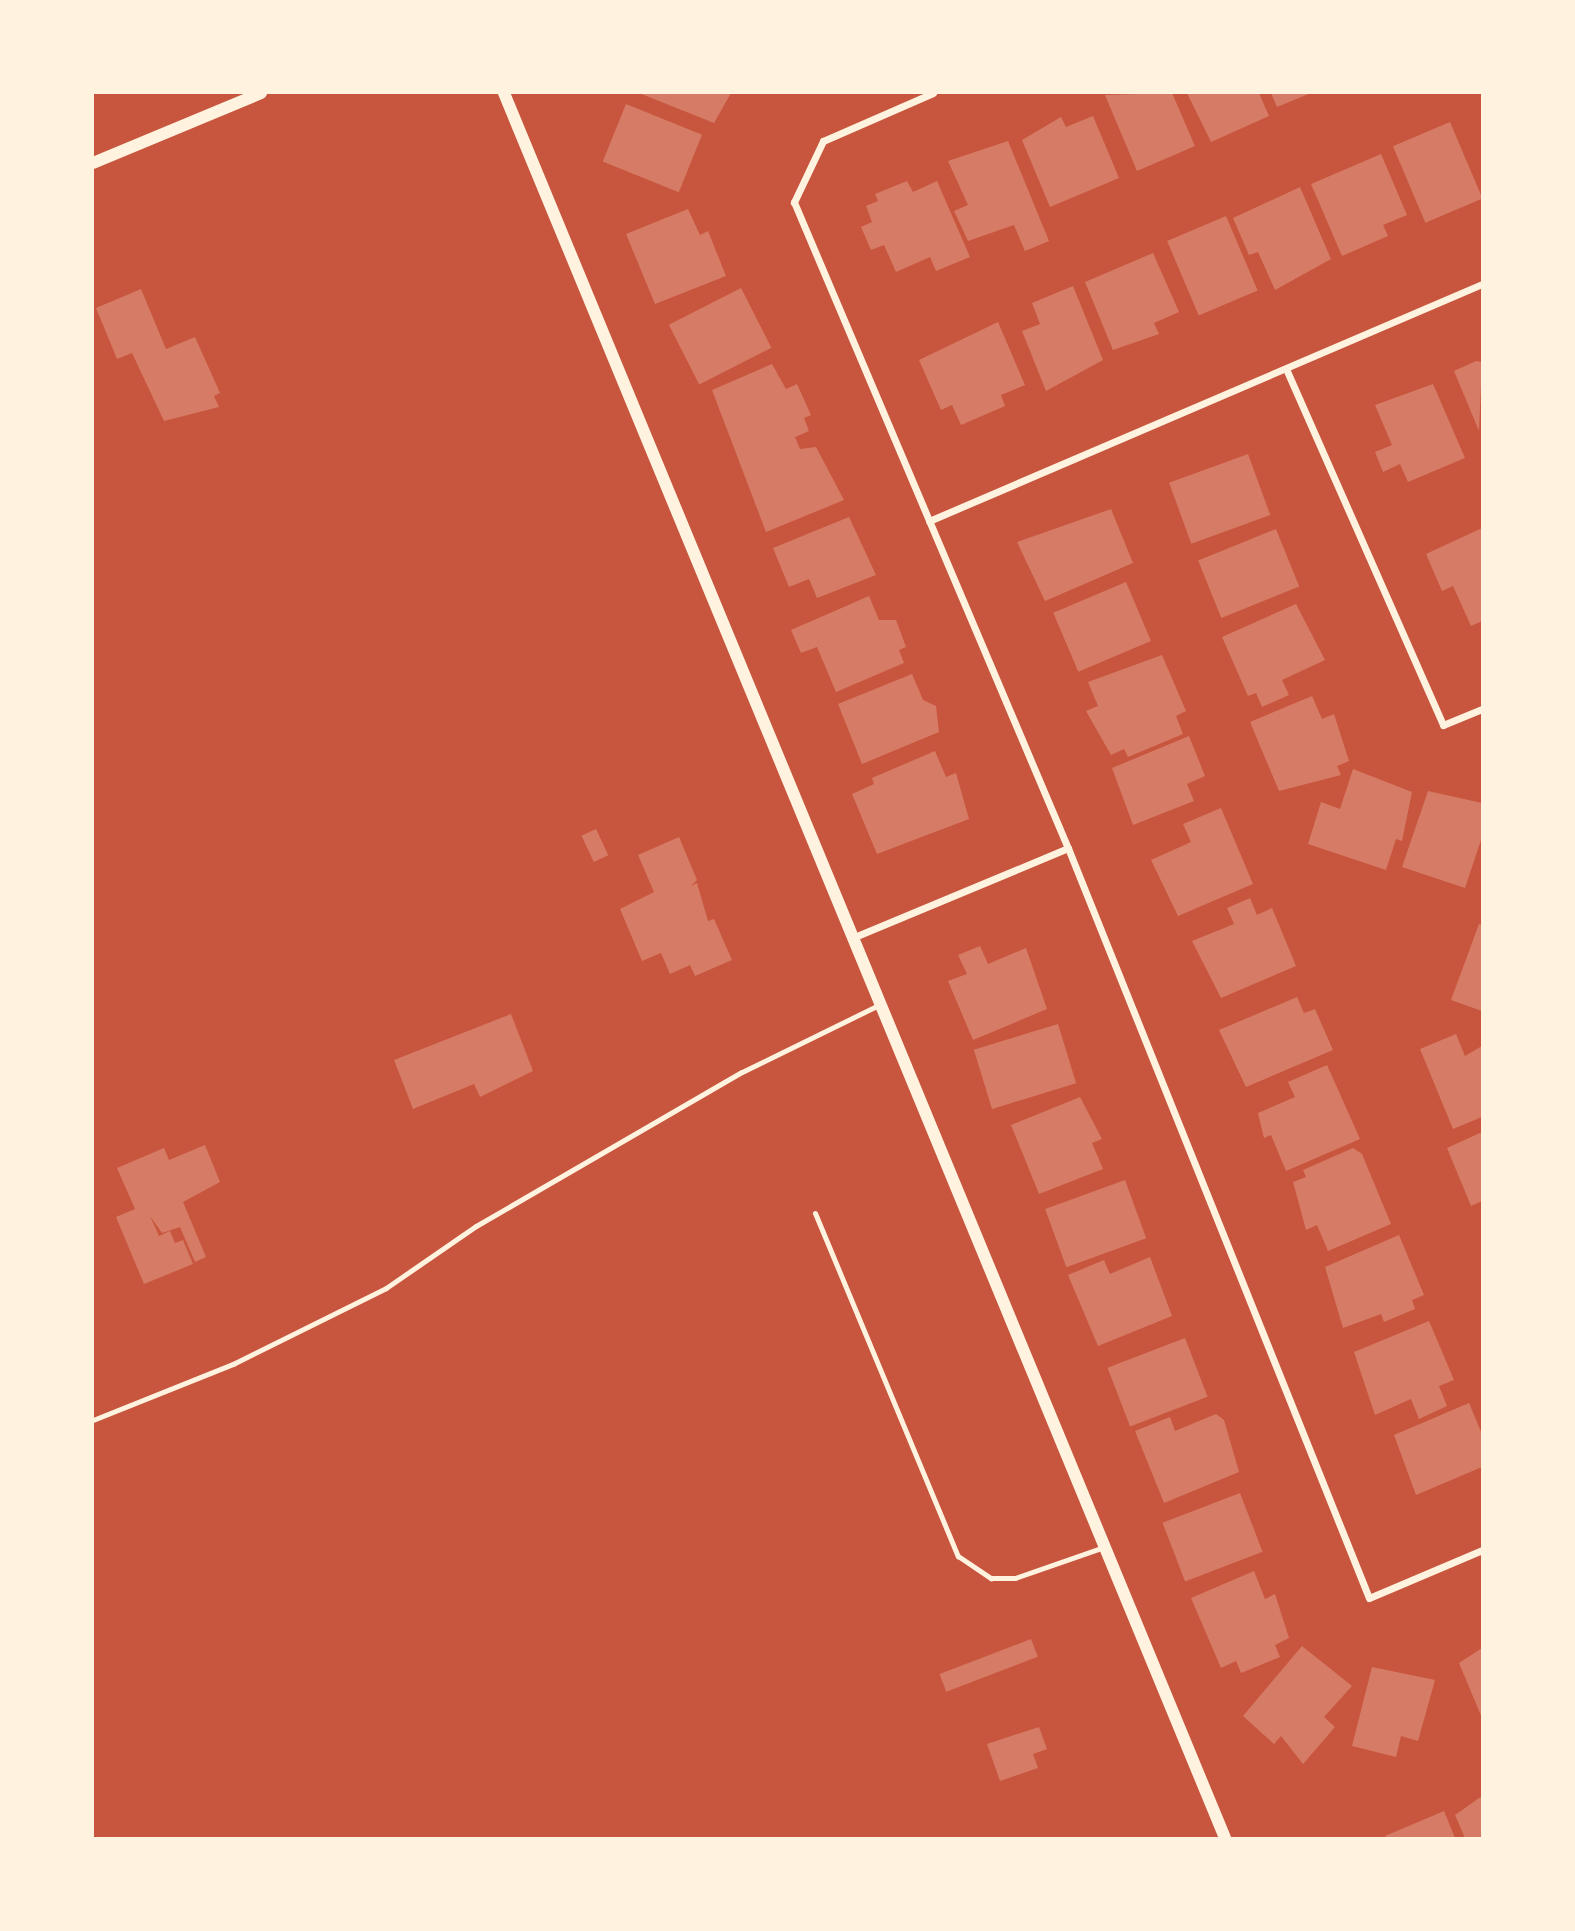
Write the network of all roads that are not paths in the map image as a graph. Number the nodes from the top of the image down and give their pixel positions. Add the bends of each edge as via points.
1 (261, 93) edge
2 (503, 93) edge
3 (933, 93) edge
4 (93, 163) edge
5 (1482, 284) edge
6 (1287, 371) junction
7 (929, 521) junction
8 (1482, 709) edge
9 (1068, 848) junction
10 (849, 940) junction
11 (877, 1006) junction
12 (816, 1213) dead end
13 (93, 1420) edge
14 (1104, 1547) junction
15 (1482, 1550) edge
16 (1225, 1838) edge

1 - 4 street
2 - 10 street
3 - 7 street via 822,141 794,202
5 - 6 street
6 - 7 street
6 - 8 street via 1443,725
7 - 9 street
9 - 10 street
9 - 15 street via 1369,1598
10 - 11 street
11 - 13 lane via 742,1072 475,1226 386,1288 233,1364
11 - 14 street
12 - 14 lane via 958,1556 990,1578 1015,1578
14 - 16 street

